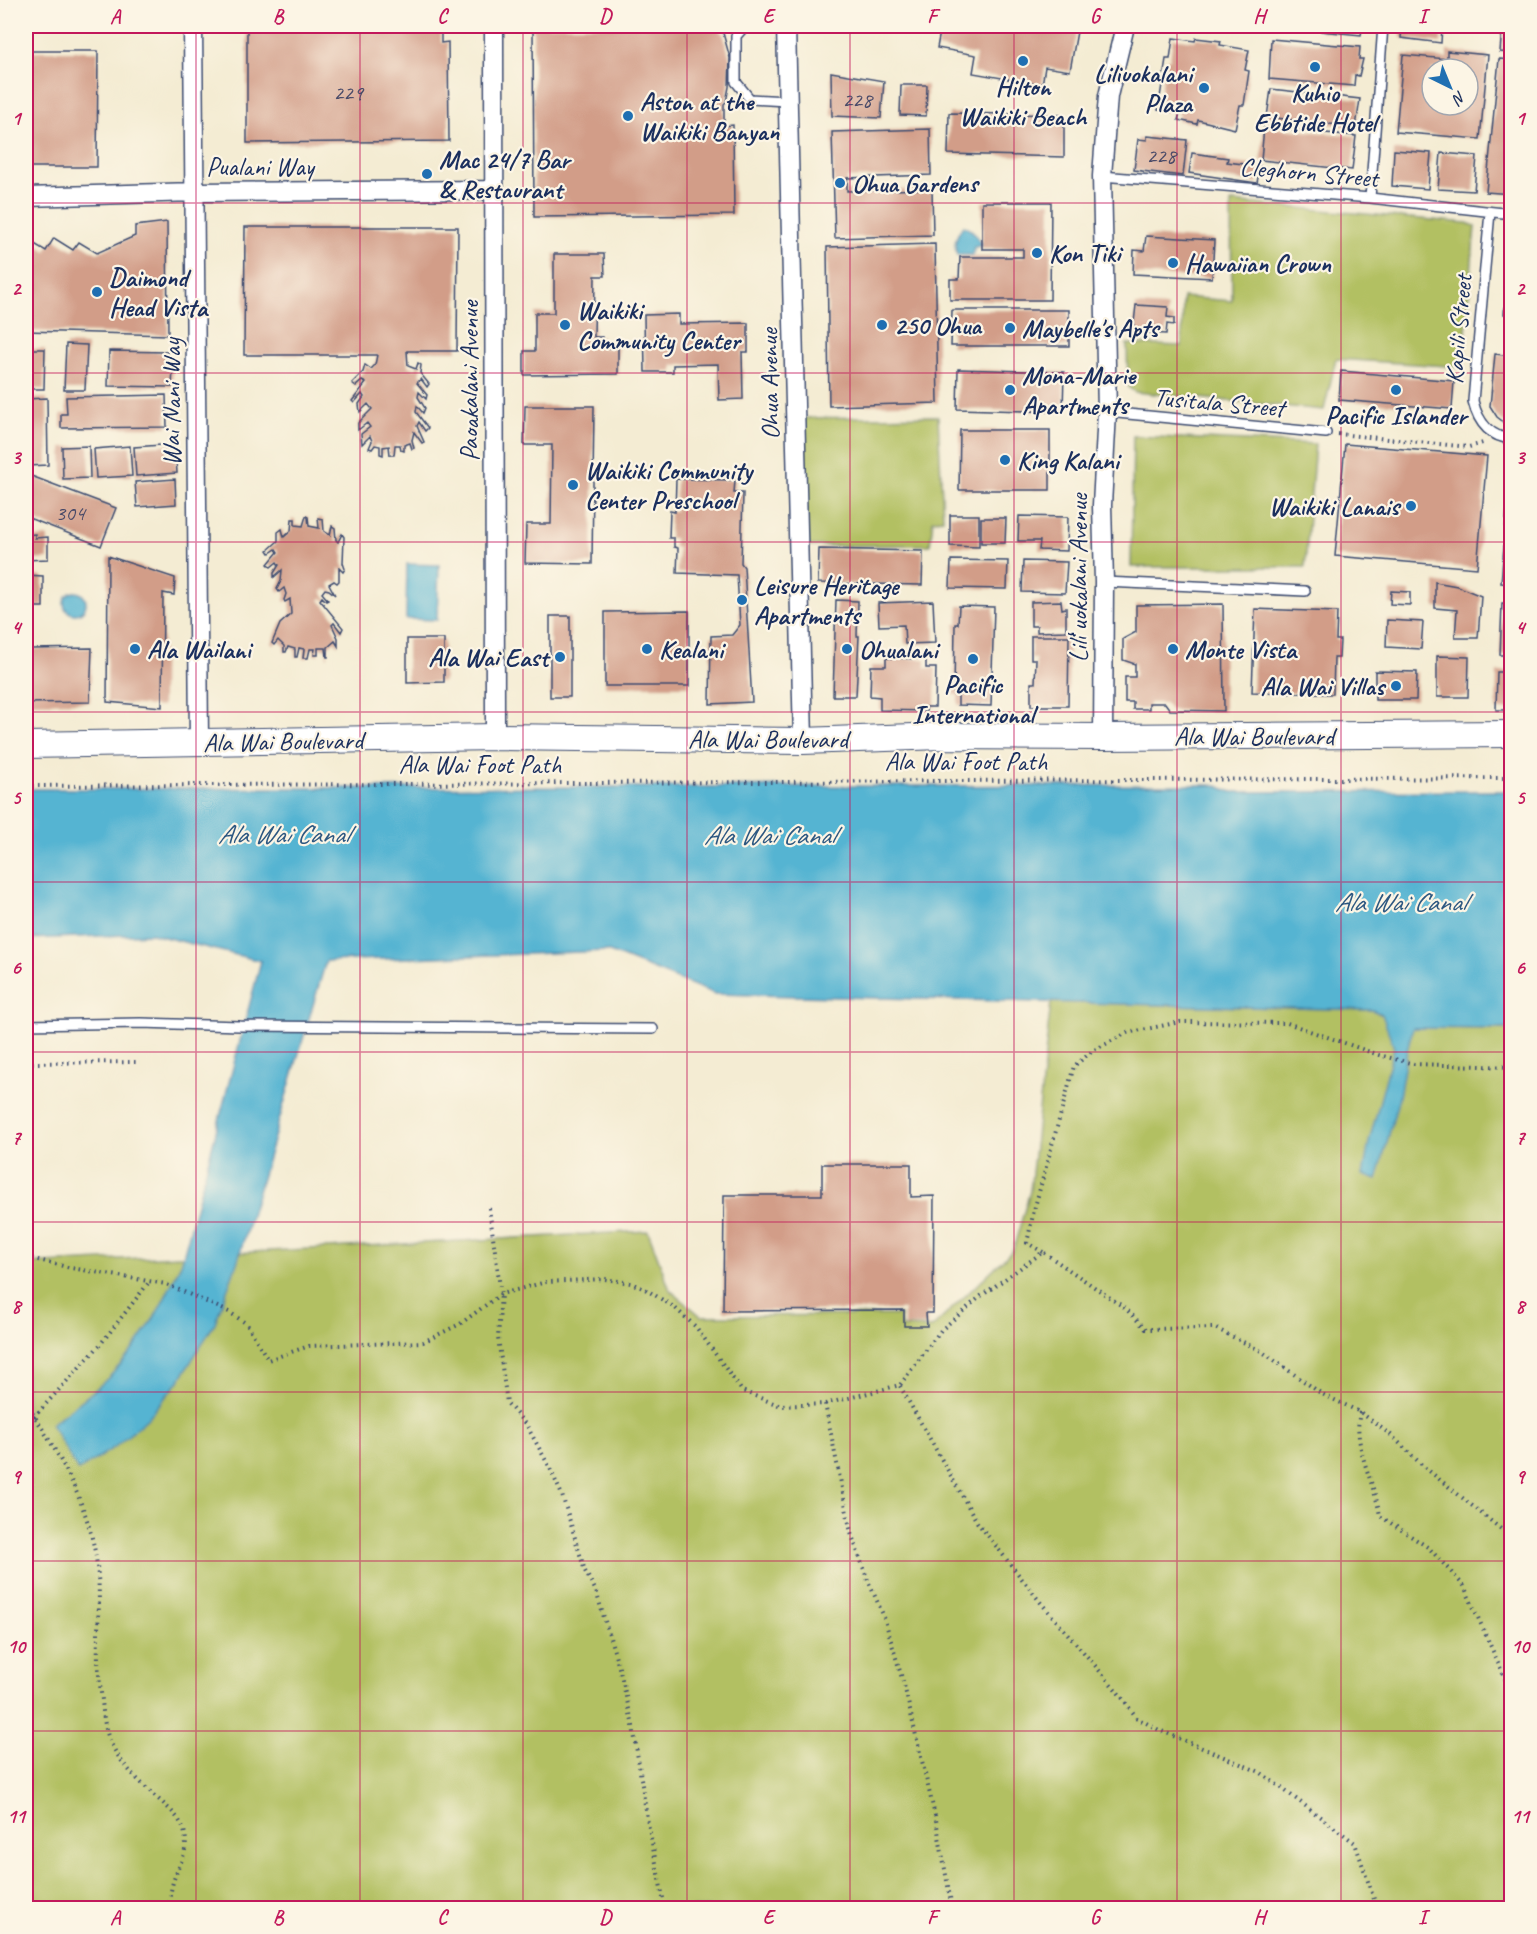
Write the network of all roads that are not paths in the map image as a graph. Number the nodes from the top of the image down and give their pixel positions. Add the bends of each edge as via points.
1 (194, 26) edge
2 (494, 26) edge
3 (744, 26) edge
4 (786, 26) edge
5 (1125, 26) edge
6 (1383, 26) edge
7 (787, 101) junction
8 (1102, 176) junction
9 (494, 190) junction
10 (195, 192) junction
11 (26, 197) edge
12 (1370, 198) junction
13 (1490, 212) junction
14 (1512, 214) edge
15 (1107, 412) junction
16 (1326, 433) road end
17 (1512, 439) edge
18 (1104, 582) junction
19 (1305, 591) dead end
20 (1512, 734) edge
21 (495, 737) junction
22 (1103, 737) junction
23 (803, 741) junction
24 (199, 742) junction
25 (26, 745) edge
26 (26, 1025) edge
27 (653, 1029) dead end

1 - 10 street, Wai Nani Way
2 - 9 street, Paoakalani Avenue
3 - 7 lane via 736,36 736,82 750,99
4 - 7 street, Ohua Avenue
5 - 8 street, Liliʻuokalani Avenue via 1108,96
6 - 12 lane
7 - 23 street, Ohua Avenue
8 - 12 lane, Cleghorn Street
8 - 15 street, Liliʻuokalani Avenue
9 - 10 street, Pualani Way
9 - 21 street, Paoakalani Avenue
10 - 11 street, Pualani Way
10 - 24 street, Wai Nani Way
12 - 13 lane, Cleghorn Street
13 - 14 lane, Cleghorn Street
13 - 17 lane, Kapili Street via 1473,402 1481,423 1501,438
15 - 16 lane, Tusitala Street
15 - 18 street, Liliʻuokalani Avenue via 1102,505
18 - 19 lane
18 - 22 street, Liliʻuokalani Avenue
20 - 22 main road, Ala Wai Boulevard
21 - 23 main road, Ala Wai Boulevard
21 - 24 main road, Ala Wai Boulevard
22 - 23 main road, Ala Wai Boulevard via 941,736
24 - 25 main road, Ala Wai Boulevard
26 - 27 lane

